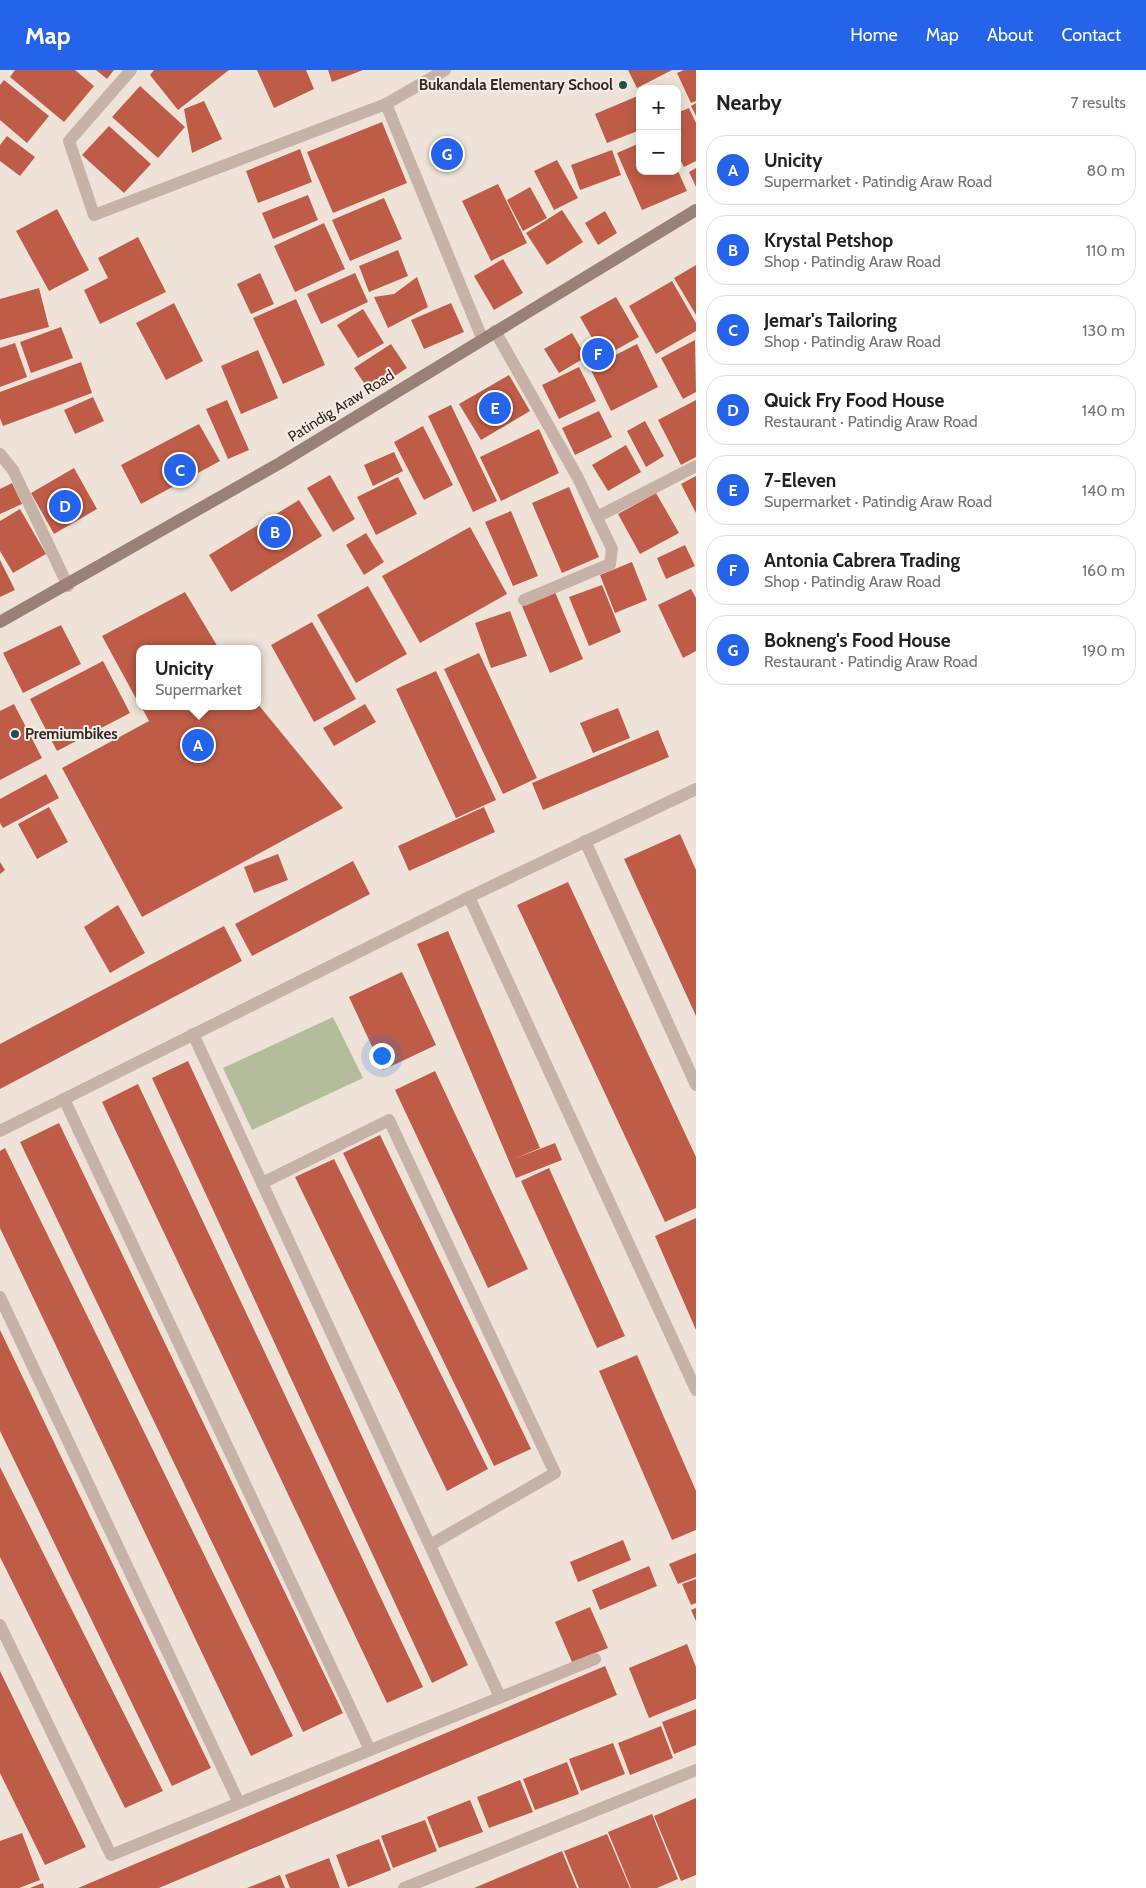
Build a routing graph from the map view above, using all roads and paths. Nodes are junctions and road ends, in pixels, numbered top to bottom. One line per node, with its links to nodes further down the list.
1 (131, 70): 3 (street)
2 (445, 70): 3 (street)
3 (386, 104): 6 (street)
4 (696, 210): 5 (main road, Patindig Araw Road)
5 (495, 331): 6 (main road, Patindig Araw Road); 9 (street)
6 (482, 338): 10 (main road, Patindig Araw Road)
7 (0, 454): 10 (street)
8 (696, 466): 9 (street)
9 (597, 517): 11 (street)
10 (68, 586): 12 (main road, Patindig Araw Road)
11 (524, 600)
12 (0, 622)
13 (696, 790): 14 (street)
14 (585, 841): 15 (street); 17 (street)
15 (469, 897): 16 (street); 22 (street)
16 (193, 1034): 18 (street); 20 (street)
17 (696, 1085)
18 (64, 1099): 19 (street); 27 (street)
19 (0, 1131)
20 (262, 1183): 23 (street); 23 (street)
21 (0, 1297): 29 (street)
22 (696, 1390)
23 (430, 1545): 26 (street)
24 (0, 1625): 29 (street)
25 (596, 1658): 26 (street)
26 (500, 1697): 27 (street)
27 (370, 1750): 29 (street)
28 (696, 1770): 30 (street)
29 (239, 1803)
30 (404, 1888)

